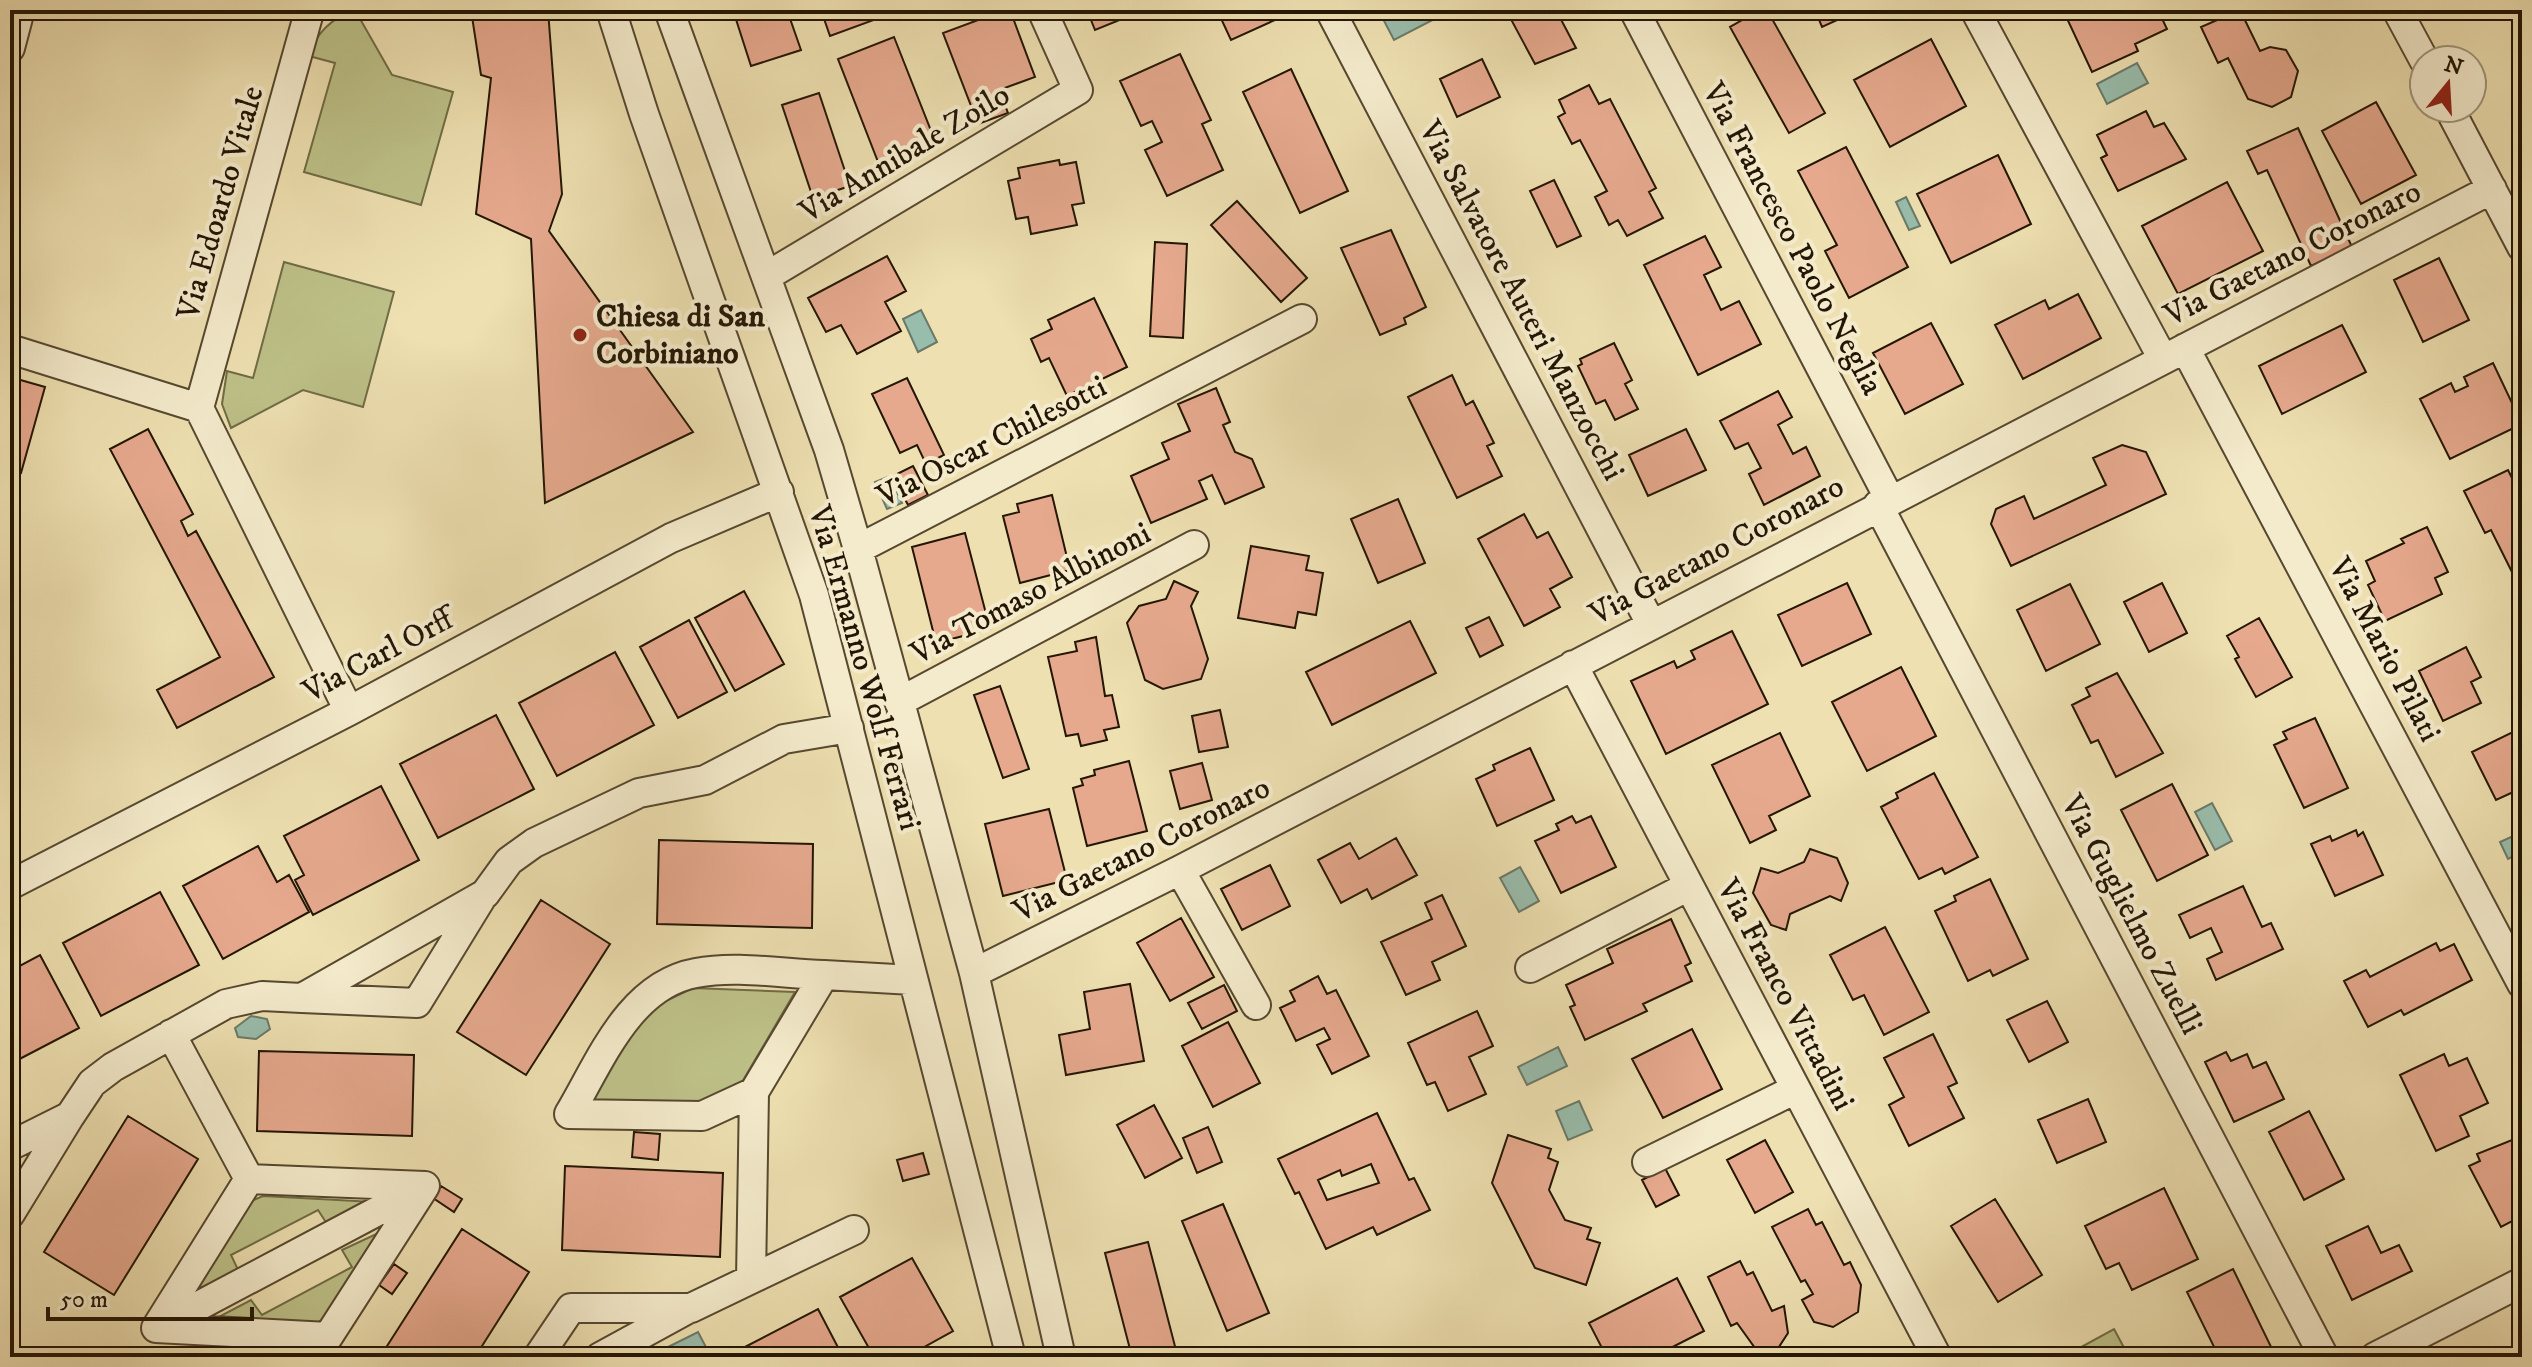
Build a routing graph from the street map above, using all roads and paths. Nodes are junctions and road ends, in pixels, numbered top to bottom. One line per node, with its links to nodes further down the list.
1 (20, 10): 11 (street)
2 (611, 10): 20 (street, Via Ermanno Wolf Ferrari)
3 (669, 10): 15 (street, Via Ermanno Wolf Ferrari)
4 (1042, 10): 15 (street, Via Annibale Zoilo)
5 (1330, 10): 24 (street, Via Salvatore Auteri Manzocchi)
6 (1634, 10): 21 (street, Via Francesco Paolo Neglia)
7 (1975, 10): 18 (street, Via Mario Pilati)
8 (2397, 10): 10 (street)
9 (304, 12): 19 (street, Via Edoardo Vitale)
10 (2415, 44)
11 (10, 48)
12 (2457, 124): 13 (street)
13 (2492, 189): 14 (street); 18 (street, Via Gaetano Coronaro)
14 (2522, 247)
15 (767, 276): 23 (street, Via Ermanno Wolf Ferrari)
16 (1302, 319): 23 (street, Via Oscar Chilesotti)
17 (10, 349): 19 (street)
18 (2174, 354): 21 (street, Via Gaetano Coronaro); 37 (street, Via Mario Pilati)
19 (199, 408): 27 (street)
20 (779, 492): 27 (street, Via Carl Orff); 28 (street, Via Ermanno Wolf Ferrari)
21 (1884, 502): 24 (street, Via Gaetano Coronaro); 60 (street, Via Guglielmo Zuelli)
22 (1194, 545): 26 (street, Via Tomaso Albinoni)
23 (858, 549): 26 (street, Via Ermanno Wolf Ferrari)
24 (1651, 624): 25 (street, Via Gaetano Coronaro)
25 (1573, 665): 29 (street, Via Gaetano Coronaro); 31 (street, Via Franco Vittadini)
26 (899, 702): 34 (street, Via Ermanno Wolf Ferrari)
27 (349, 711): 30 (street, Via Carl Orff)
28 (849, 728): 32 (street); 36 (street, Via Ermanno Wolf Ferrari)
29 (1180, 870): 34 (street, Via Gaetano Coronaro); 39 (street)
30 (10, 885)
31 (1689, 886): 33 (street); 41 (street, Via Franco Vittadini)
32 (485, 894): 38 (street); 38 (street)
33 (1530, 968)
34 (974, 973): 58 (street, Via Ermanno Wolf Ferrari)
35 (824, 975): 36 (street); 42 (street); 42 (street)
36 (913, 980): 57 (street, Via Ermanno Wolf Ferrari)
37 (2522, 984)
38 (302, 998): 40 (street)
39 (1256, 1005)
40 (171, 1034): 43 (street); 46 (street)
41 (1796, 1089): 45 (street); 59 (street, Via Franco Vittadini)
42 (754, 1092): 50 (street)
43 (70, 1116): 44 (street); 48 (street)
44 (10, 1146)
45 (1647, 1162)
46 (249, 1179): 47 (street); 53 (street)
47 (425, 1186): 53 (street); 54 (street)
48 (10, 1214)
49 (854, 1230): 50 (street)
50 (751, 1279): 52 (street)
51 (2522, 1282): 61 (street)
52 (691, 1308): 55 (street); 56 (street)
53 (156, 1328): 54 (street)
54 (334, 1347)
55 (538, 1357)
56 (600, 1357)
57 (1011, 1357)
58 (1061, 1357)
59 (1937, 1357)
60 (2324, 1357)
61 (2375, 1357)

